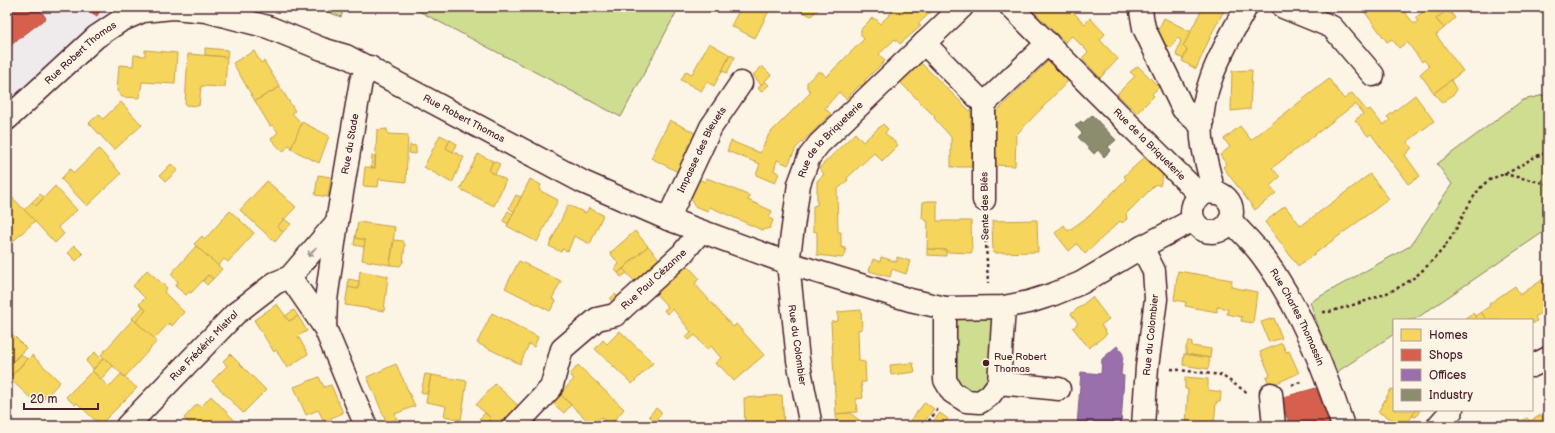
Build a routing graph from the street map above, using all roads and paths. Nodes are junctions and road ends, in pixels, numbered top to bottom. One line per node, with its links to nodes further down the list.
1 (962, 7): 7 (street, Rue de la Briqueterie)
2 (1011, 7): 6 (street, Rue de la Briqueterie)
3 (1142, 7): 13 (street)
4 (1246, 7): 13 (street)
5 (1283, 7): 9 (street)
6 (1048, 42): 11 (street); 17 (street, Rue de la Briqueterie)
7 (924, 43): 11 (street); 25 (street, Rue de la Briqueterie)
8 (370, 67): 12 (street, Rue Robert Thomas); 19 (street, Rue Robert Thomas); 22 (street, Rue du Stade)
9 (1373, 75)
10 (741, 83): 19 (street, Impasse des Bleuets)
11 (984, 104): 18 (street, Sente des Blés)
12 (7, 119)
13 (1202, 126): 17 (street)
14 (1548, 152): 15 (path)
15 (1503, 174): 16 (path); 29 (path)
16 (1548, 184)
17 (1208, 194): 20 (street); 21 (street)
18 (984, 200): 27 (path, Sente des Blés)
19 (668, 219): 23 (street, Rue Robert Thomas)
20 (1193, 220): 21 (street); 24 (street, Rue Robert Thomas)
21 (1230, 220): 29 (street, Rue Charles Thomassin)
22 (337, 222): 26 (street, one-way to 26); 30 (street, Rue du Stade)
23 (700, 232): 25 (street, Rue Robert Thomas); 41 (street, Rue Paul Cézanne)
24 (1142, 247): 27 (street, Rue Robert Thomas); 33 (street, Rue du Colombier)
25 (788, 262): 28 (street, Rue Robert Thomas); 42 (street, Rue du Colombier)
26 (290, 277): 30 (street, Rue du Stade); 39 (street, Rue Frédéric Mistral)
27 (995, 307): 28 (street, Rue Robert Thomas); 35 (street)
28 (945, 308): 35 (street)
29 (1297, 310): 34 (street, Rue Charles Thomassin)
30 (325, 328): 40 (street, Rue du Stade)
31 (1548, 358): 32 (street)
32 (1533, 366)
33 (1147, 367): 37 (path); 43 (street, Rue du Colombier)
34 (1323, 372): 37 (path); 45 (street, Rue Charles Thomassin)
35 (998, 383): 36 (street)
36 (1059, 389)
37 (1271, 394): 44 (street)
38 (1451, 411): 46 (street)
39 (127, 426)
40 (366, 426)
41 (515, 426)
42 (811, 426)
43 (1143, 426)
44 (1274, 426)
45 (1344, 426)
46 (1438, 426)

